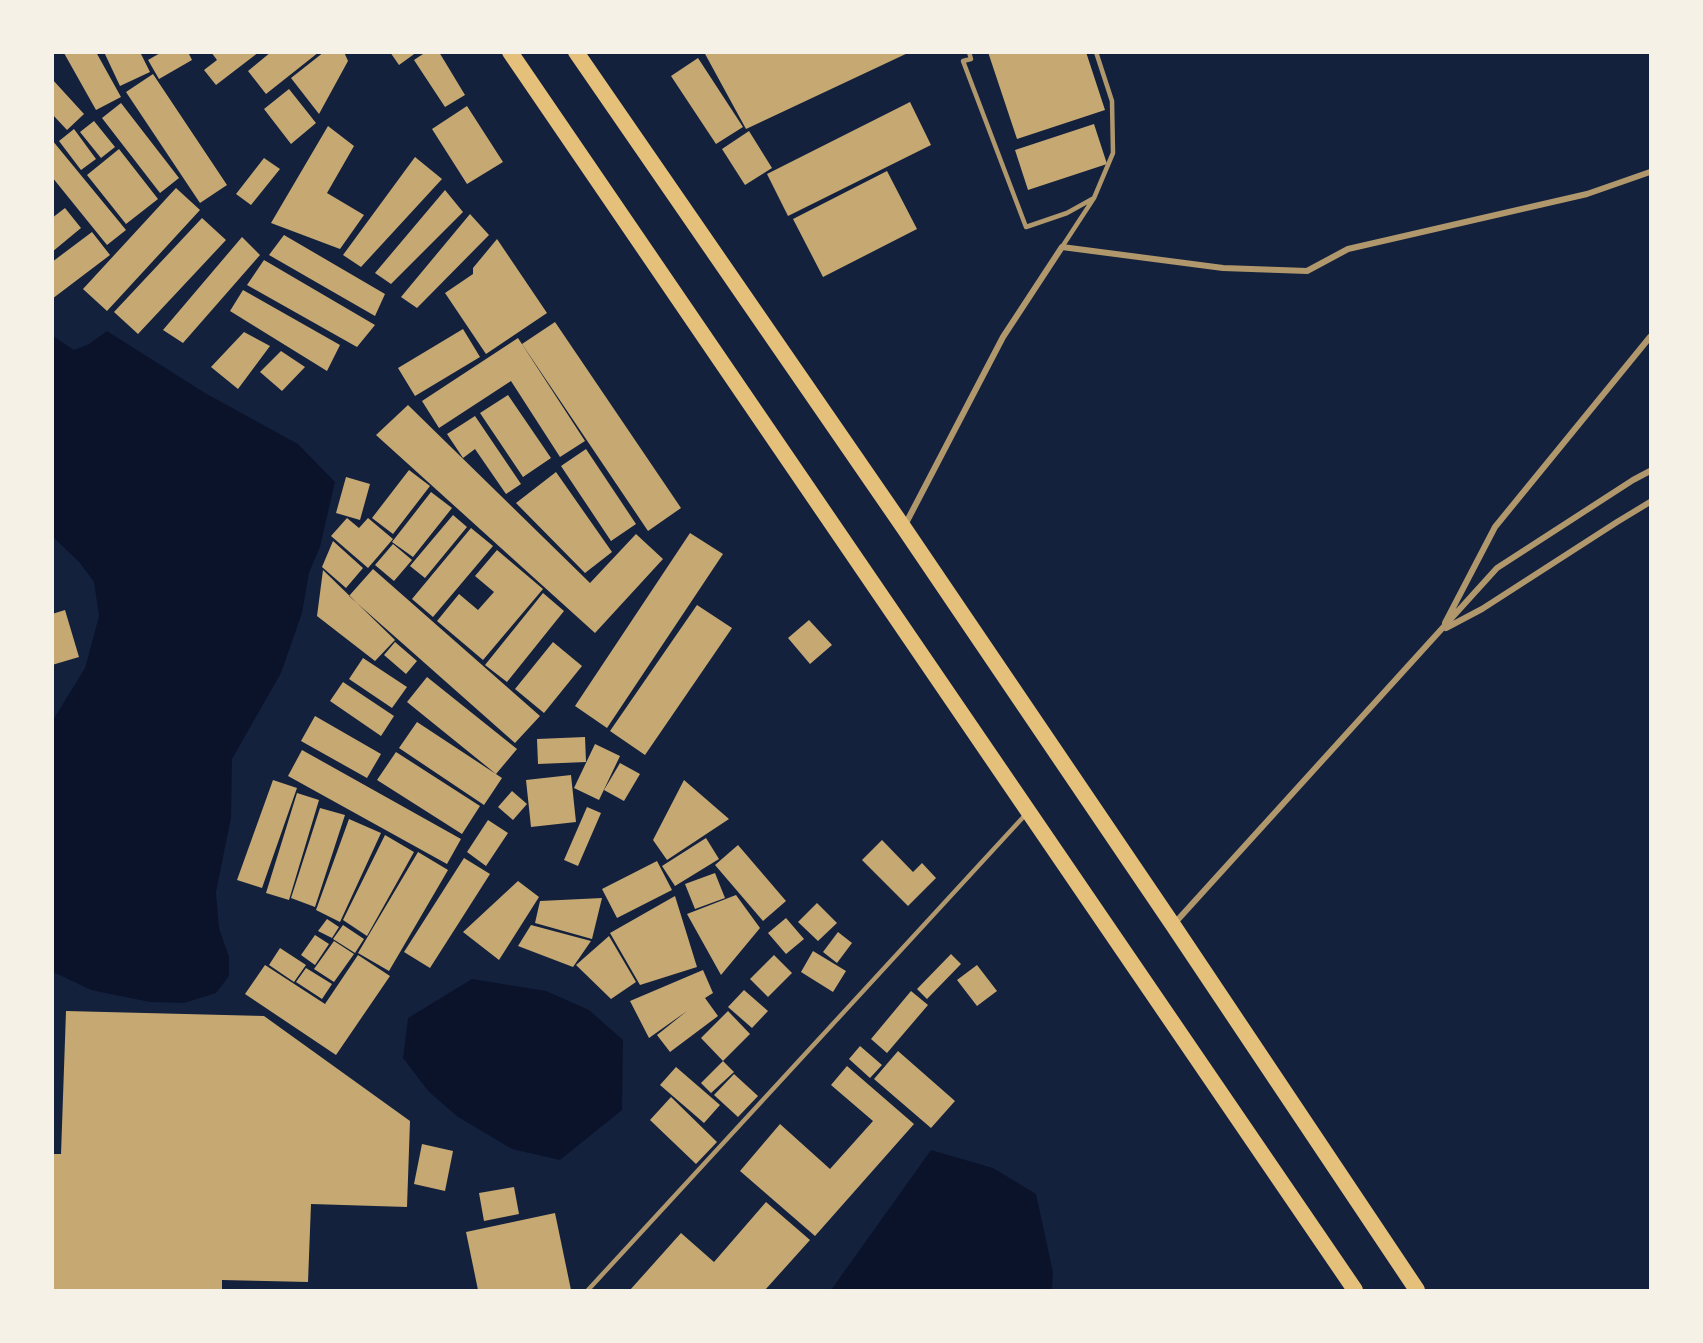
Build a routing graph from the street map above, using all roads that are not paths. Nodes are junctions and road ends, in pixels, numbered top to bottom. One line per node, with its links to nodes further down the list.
1 (510, 52): 13 (highway)
2 (576, 52): 11 (highway)
3 (969, 52): 6 (lane)
4 (1096, 52): 6 (lane)
5 (1650, 172): 7 (street)
6 (1094, 198): 7 (lane)
7 (1062, 247): 11 (street)
8 (1650, 337): 12 (street)
9 (1650, 471): 12 (street)
10 (1650, 502): 12 (street)
11 (903, 528): 14 (highway)
12 (1440, 631): 14 (street)
13 (1029, 811): 15 (lane); 16 (highway)
14 (1173, 925): 17 (highway)
15 (588, 1290)
16 (1355, 1290)
17 (1417, 1290)

